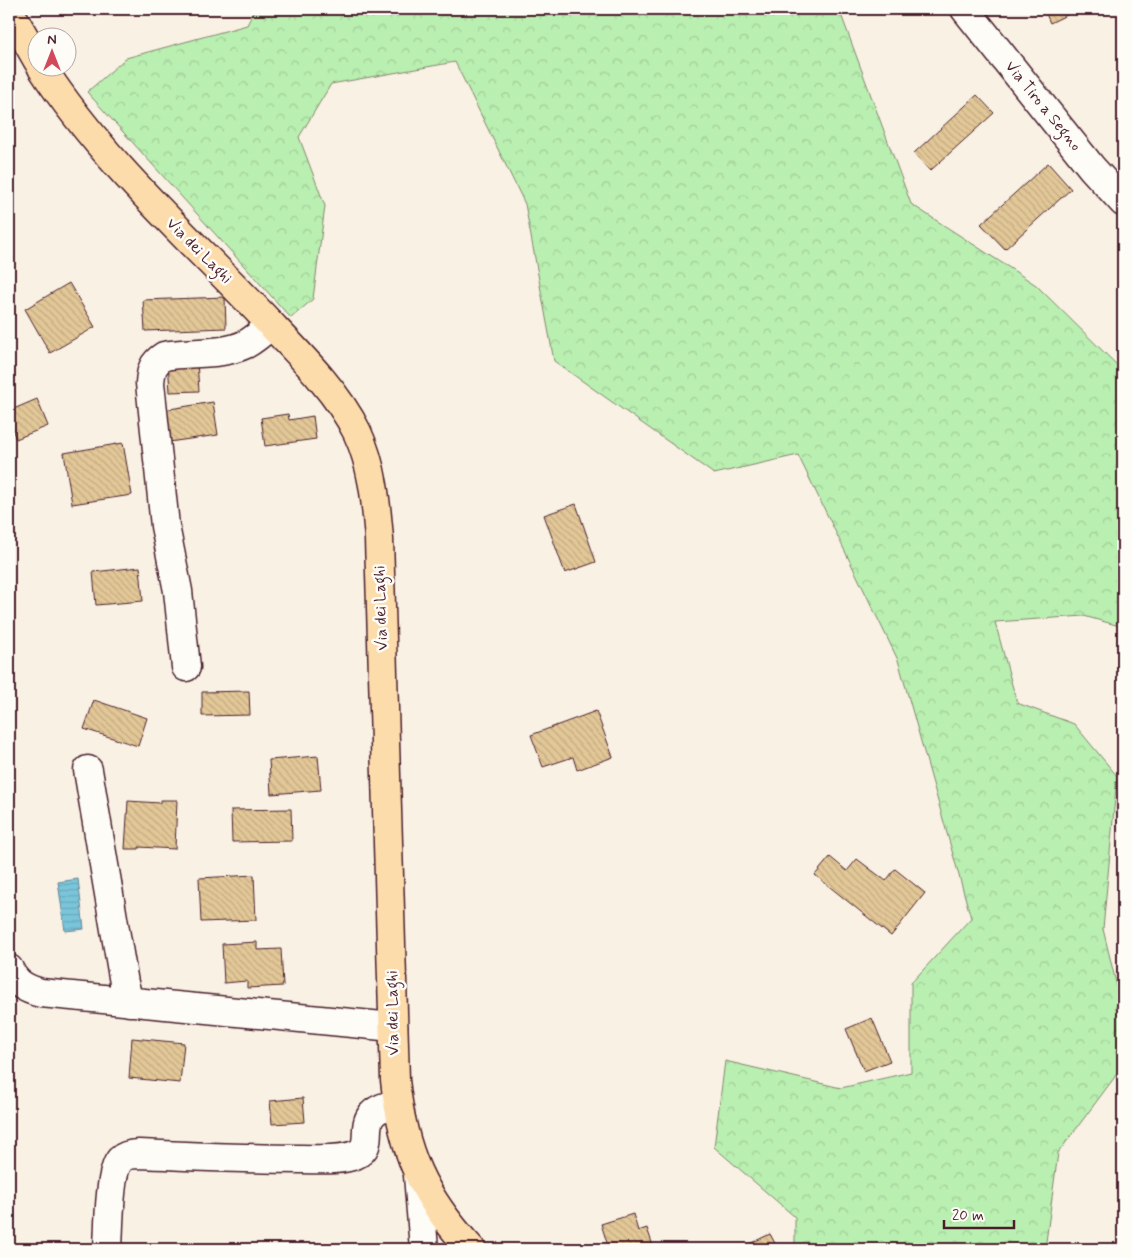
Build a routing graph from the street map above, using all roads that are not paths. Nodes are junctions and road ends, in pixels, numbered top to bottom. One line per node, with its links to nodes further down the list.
1 (965, 9): 5 (street, Via Tiro a Segno)
2 (9, 10): 3 (main road)
3 (28, 43)
4 (49, 78): 6 (main road, Via dei Laghi)
5 (1123, 202)
6 (271, 325): 7 (street); 11 (main road, Via dei Laghi)
7 (186, 667)
8 (88, 770): 10 (street)
9 (9, 969): 10 (street)
10 (129, 1002): 11 (street)
11 (394, 1027): 12 (main road, Via dei Laghi)
12 (398, 1104): 13 (main road, Via dei Laghi); 14 (street)
13 (418, 1175): 15 (street); 16 (main road, Via dei Laghi)
14 (108, 1249)
15 (424, 1249)
16 (471, 1249)

